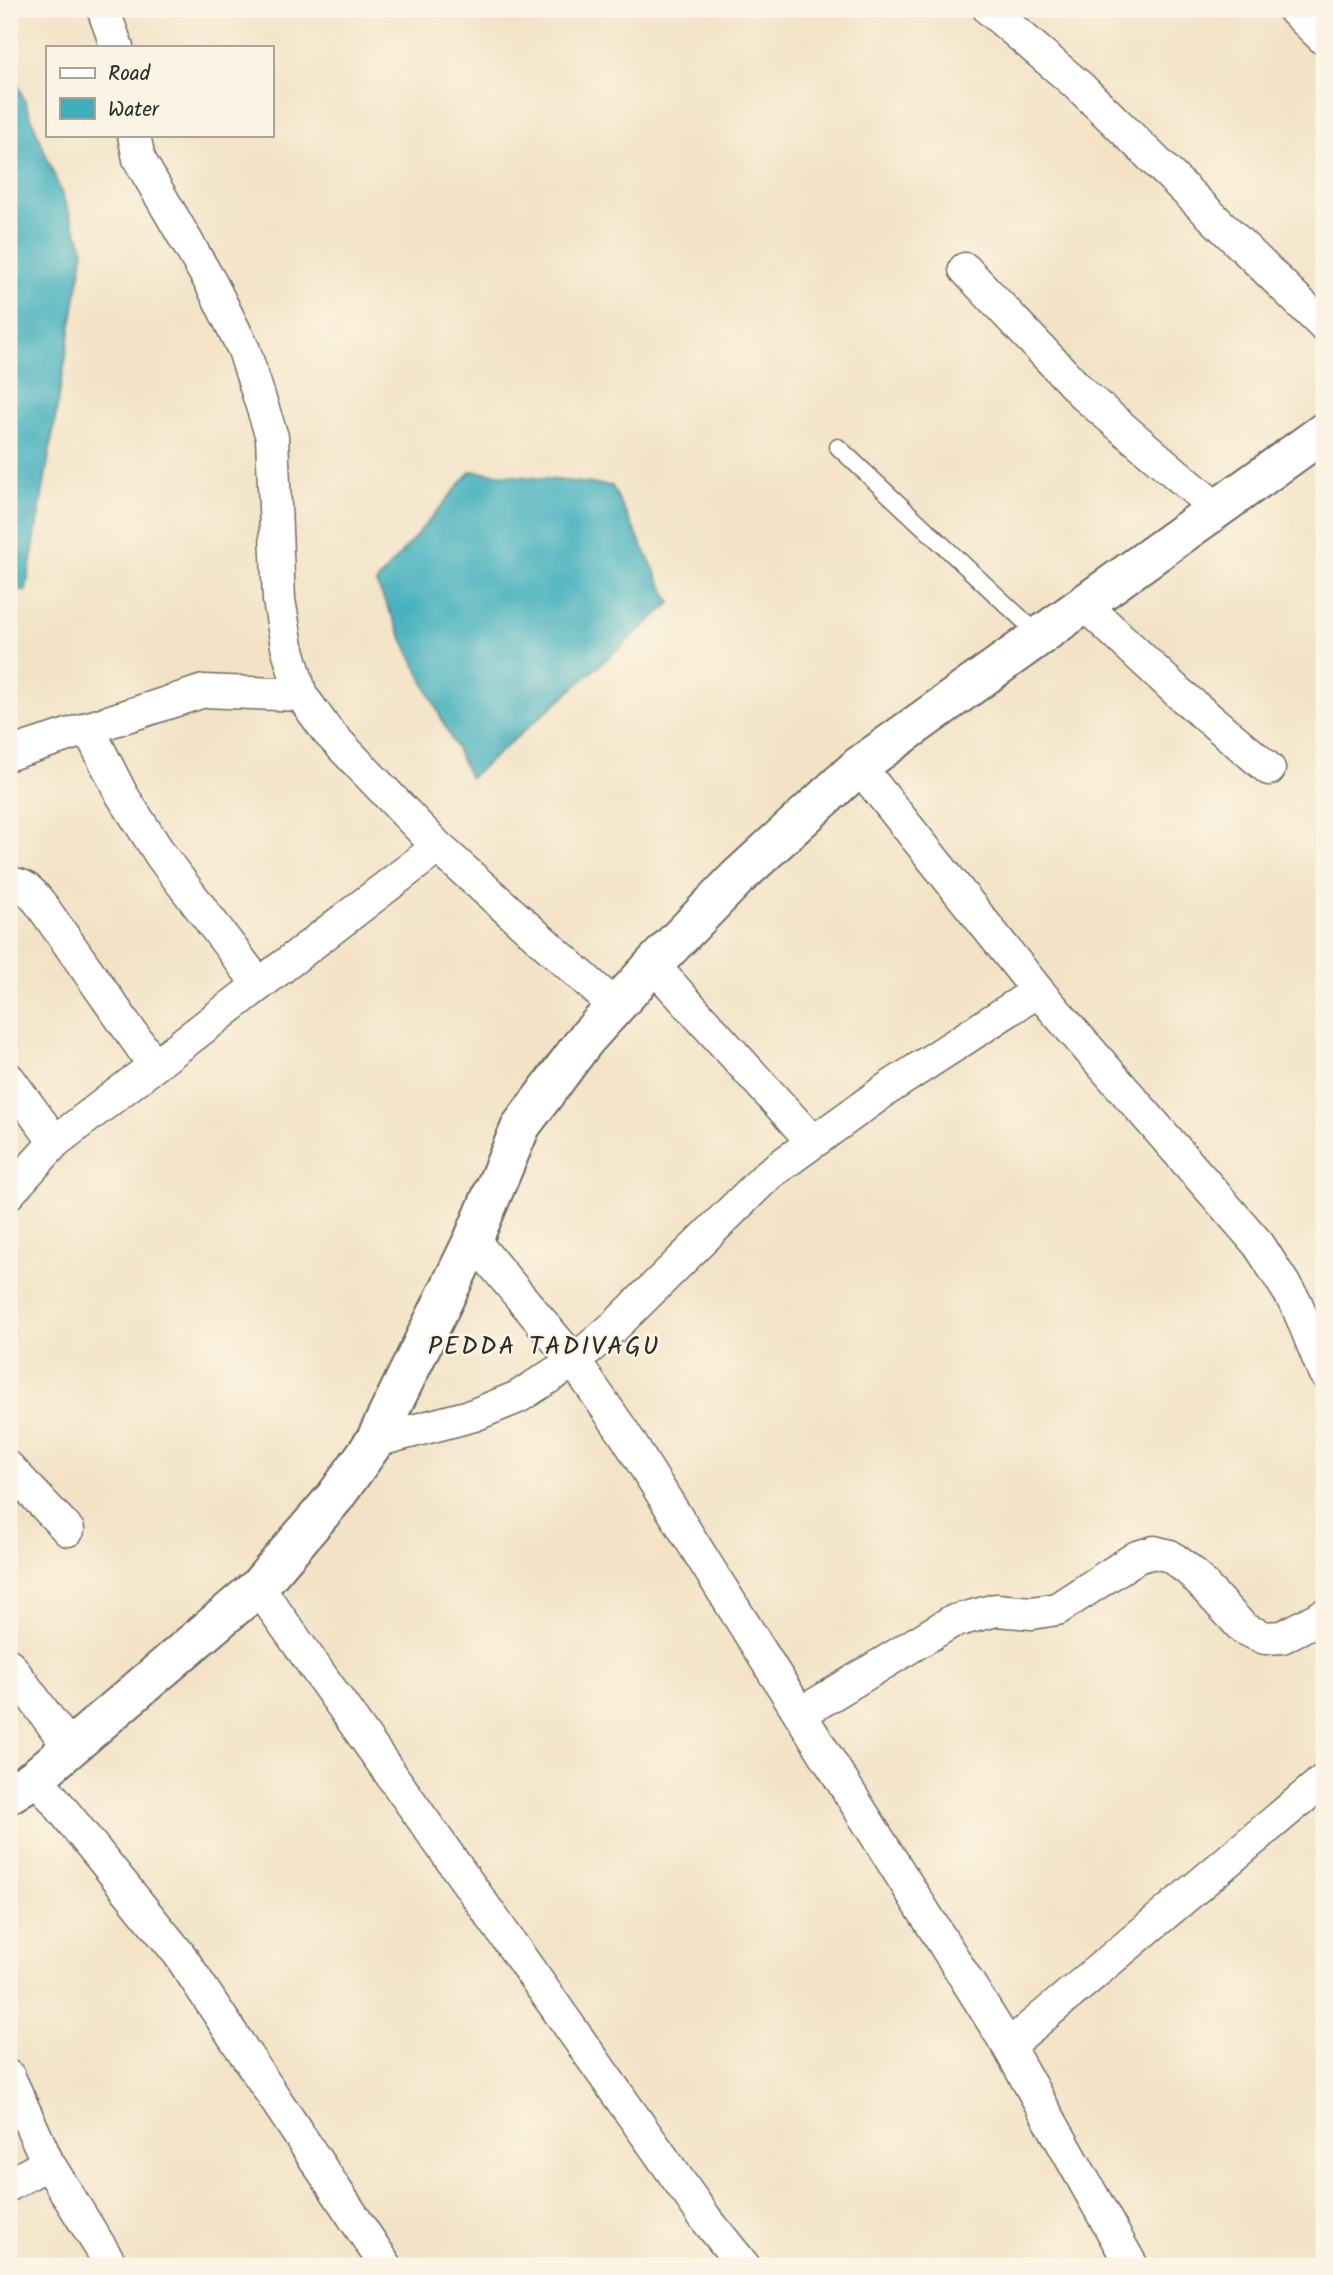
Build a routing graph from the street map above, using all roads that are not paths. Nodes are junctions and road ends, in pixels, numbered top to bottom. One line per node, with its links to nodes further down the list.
1 (103, 9): 5 (street)
2 (989, 9): 8 (street)
3 (1293, 9): 4 (street)
4 (1324, 39)
5 (117, 46)
6 (134, 136): 14 (street)
7 (965, 269): 11 (street)
8 (1324, 326)
9 (1324, 432): 11 (street)
10 (838, 447): 13 (lane)
11 (1217, 509): 12 (street)
12 (1084, 604): 13 (street); 18 (street)
13 (1040, 636): 17 (street)
14 (301, 695): 15 (street); 19 (street)
15 (88, 728): 16 (street); 22 (street)
16 (9, 754)
17 (859, 766): 21 (street); 23 (street)
18 (1269, 769)
19 (438, 847): 22 (street); 24 (street)
20 (9, 884): 25 (street)
21 (653, 965): 24 (street); 28 (street)
22 (259, 985): 25 (street)
23 (1038, 991): 28 (street); 32 (street)
24 (615, 1006): 30 (street)
25 (154, 1065): 27 (street)
26 (9, 1079): 27 (street)
27 (55, 1142): 29 (street)
28 (813, 1142): 31 (street)
29 (9, 1193)
30 (473, 1240): 31 (street); 33 (street)
31 (574, 1361): 33 (street); 39 (street)
32 (1324, 1372)
33 (375, 1441): 36 (street)
34 (9, 1468): 35 (street)
35 (68, 1530)
36 (258, 1587): 40 (street); 49 (street)
37 (1324, 1615): 39 (street)
38 (9, 1665): 40 (street)
39 (800, 1714): 43 (street)
40 (70, 1748): 42 (street)
41 (1324, 1780): 43 (street)
42 (22, 1786): 48 (street)
43 (1008, 2046): 50 (street)
44 (9, 2077): 45 (street)
45 (48, 2163): 46 (street); 47 (street)
46 (9, 2185)
47 (111, 2266)
48 (386, 2266)
49 (744, 2266)
50 (1132, 2266)

